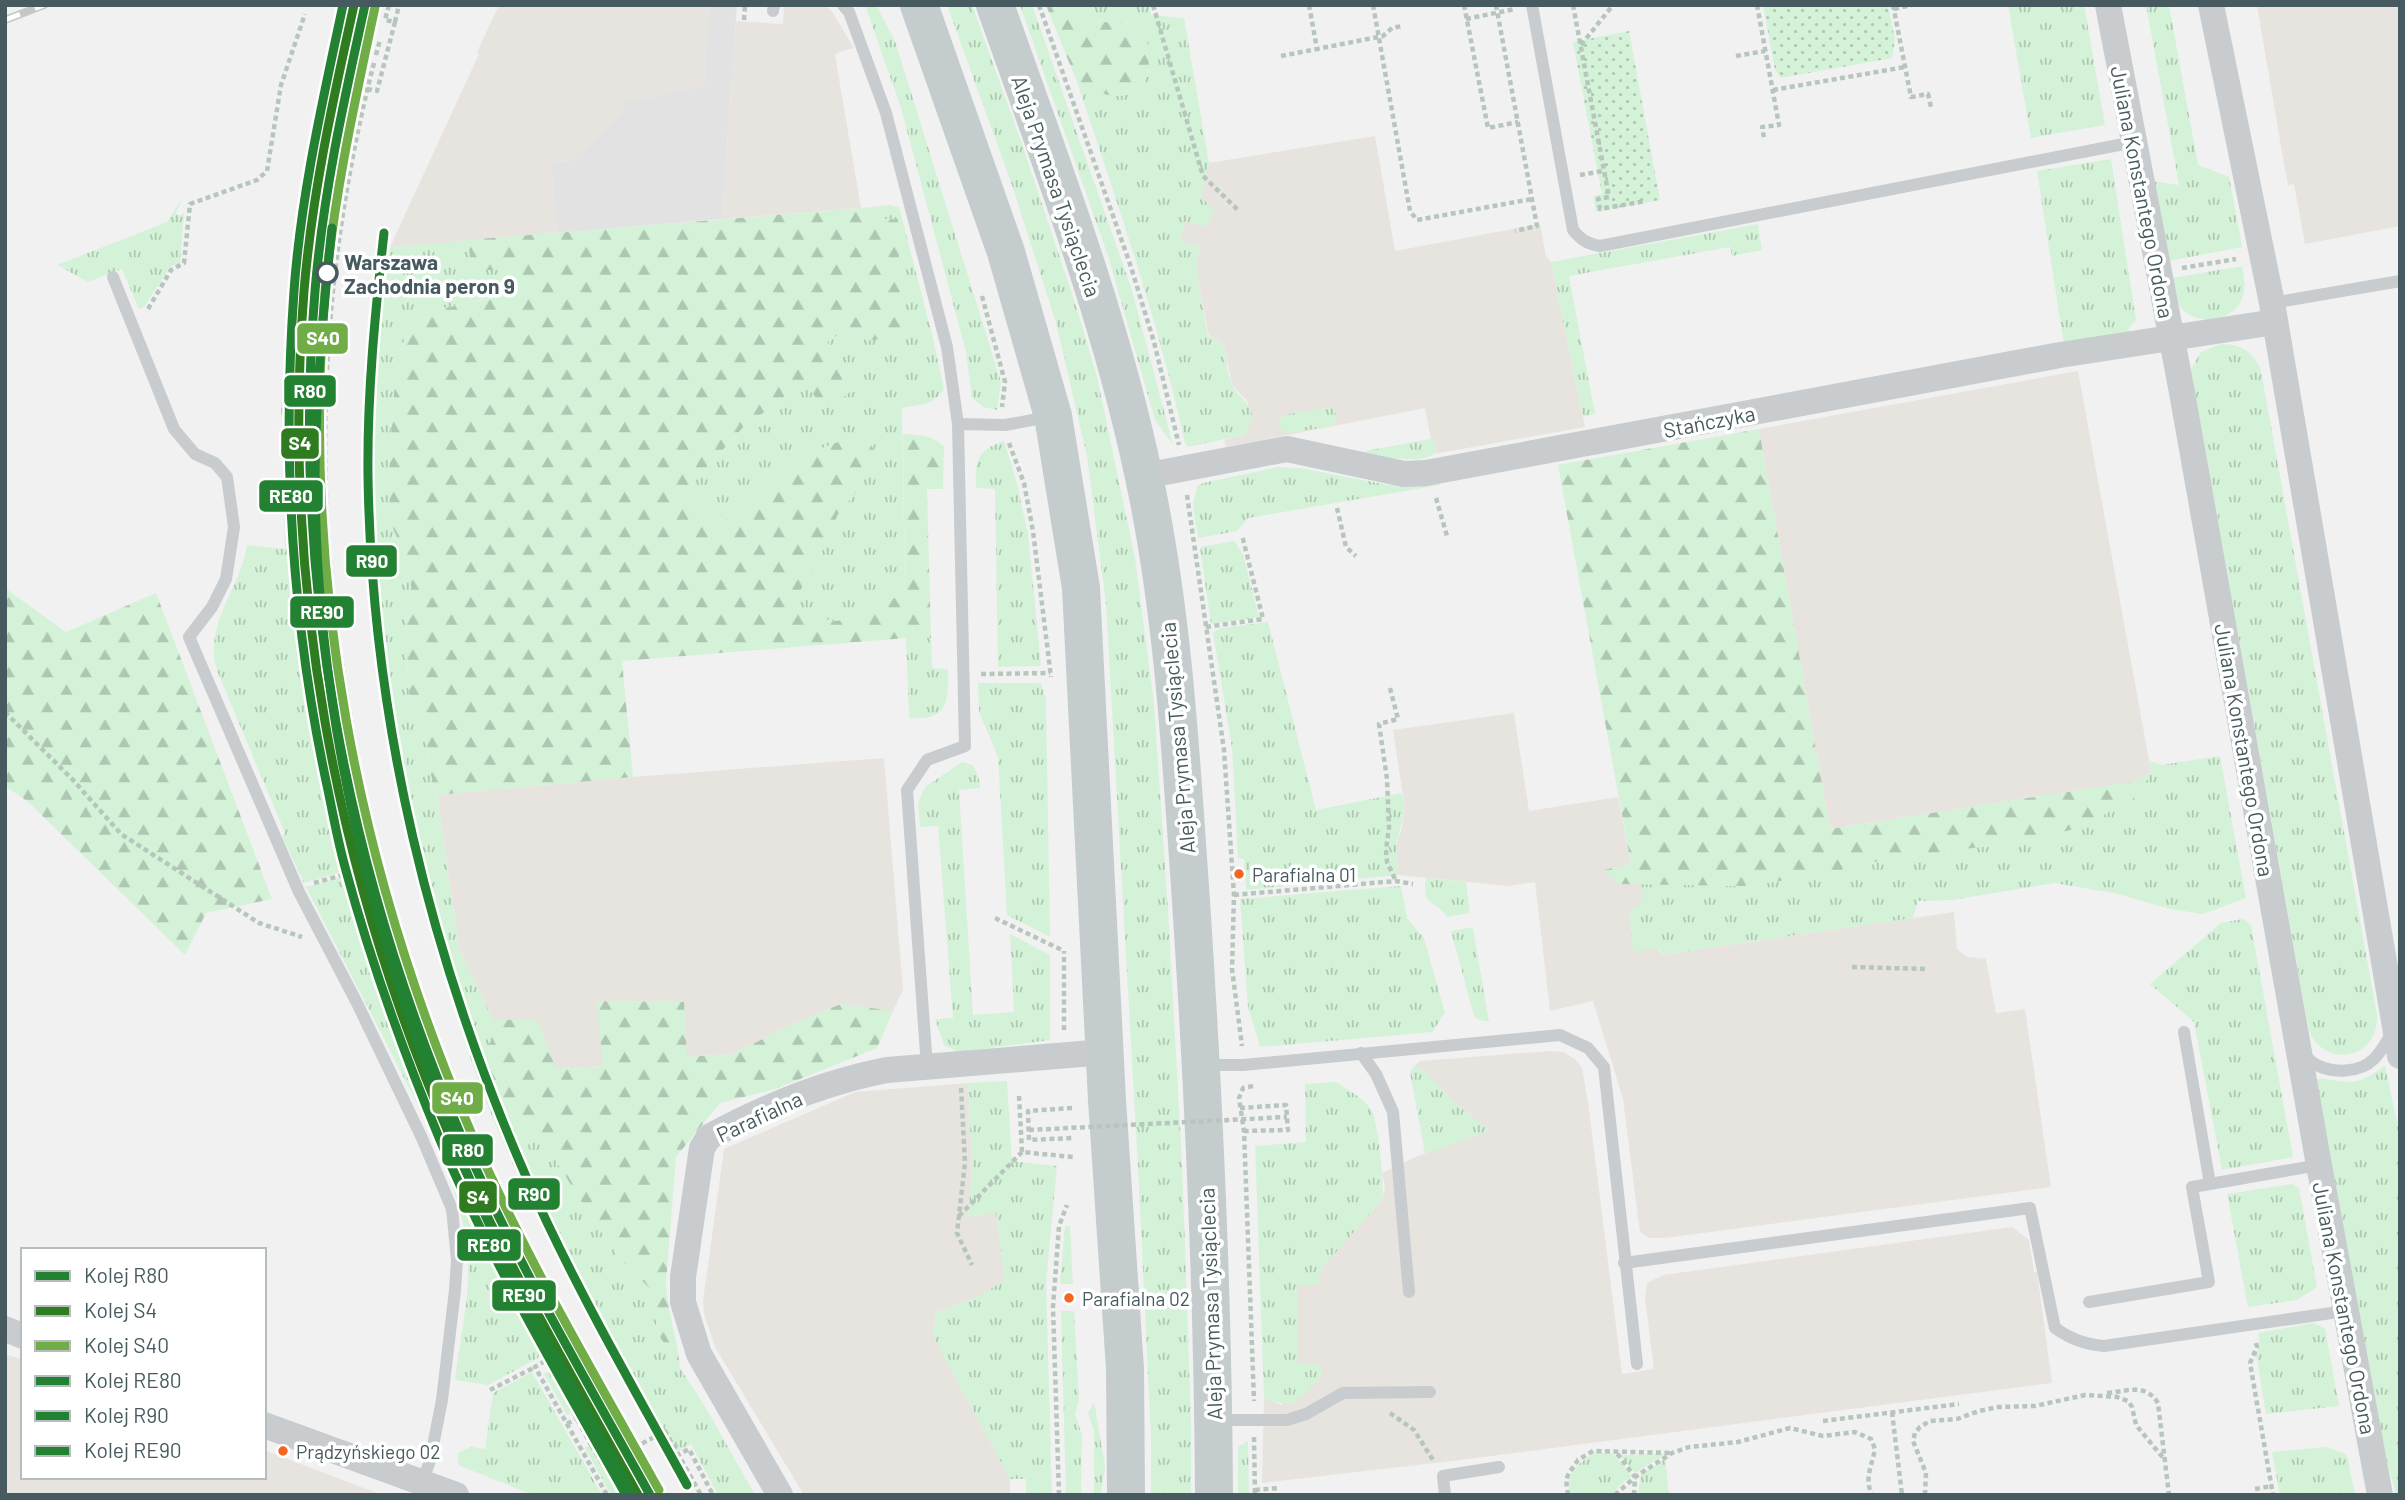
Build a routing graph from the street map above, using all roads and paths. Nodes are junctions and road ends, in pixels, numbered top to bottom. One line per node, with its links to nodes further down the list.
1 (388, 5): 25 (path)
2 (400, 5): 25 (path)
3 (745, 5): 24 (path)
4 (843, 5): 55 (lane)
5 (919, 5): 54 (main road)
6 (995, 5): 58 (main road, Aleja Prymasa Tysiąclecia)
7 (1039, 5): 57 (path)
8 (1153, 5): 45 (path)
9 (1309, 5): 30 (path)
10 (1373, 5): 27 (path)
11 (1464, 5): 23 (path)
12 (1496, 5): 21 (path)
13 (1532, 5): 42 (lane)
14 (1573, 5): 29 (path)
15 (1613, 5): 29 (path)
16 (1757, 5): 31 (path)
17 (1912, 5): 20 (path)
18 (2108, 5): 42 (street, Juliana Konstantego Ordona)
19 (2211, 5): 47 (street)
20 (1894, 7): 36 (path)
21 (1497, 13): 23 (path); 40 (path)
22 (305, 14): 51 (path)
23 (1466, 19): 40 (path)
24 (744, 20)
25 (395, 22): 37 (path)
26 (1402, 26): 27 (path)
27 (1379, 37): 30 (path); 43 (path)
28 (380, 40): 32 (path)
29 (1581, 46): 44 (path)
30 (1317, 49): 33 (path)
31 (1765, 51): 34 (path); 38 (path)
32 (376, 55)
33 (1281, 56)
34 (1736, 56)
35 (374, 62): 37 (path)
36 (1905, 67): 38 (path); 39 (path)
37 (367, 89): 71 (path)
38 (1773, 90): 41 (path)
39 (1931, 107)
40 (1518, 122): 43 (path)
41 (1764, 138)
42 (2134, 142): 48 (street, Juliana Konstantego Ordona)
43 (1532, 199): 46 (path)
44 (1646, 201)
45 (1238, 210)
46 (1515, 230)
47 (2261, 255): 48 (path); 52 (street)
48 (2158, 272): 53 (street, Juliana Konstantego Ordona)
49 (113, 278): 74 (lane)
50 (2400, 281): 52 (lane)
51 (147, 311)
52 (2274, 313): 53 (street, Stańczyka); 82 (street)
53 (2171, 338): 58 (street, Stańczyka); 87 (street, Juliana Konstantego Ordona)
54 (1053, 416): 55 (lane); 88 (main road)
55 (958, 424): 67 (lane)
56 (1009, 442): 66 (path)
57 (1181, 452)
58 (1144, 476): 91 (main road, Aleja Prymasa Tysiąclecia)
59 (1186, 486): 65 (path)
60 (1434, 490): 63 (path)
61 (1337, 508): 64 (path)
62 (1242, 535): 65 (path)
63 (1447, 536)
64 (1356, 556)
65 (1206, 627): 75 (path)
66 (1050, 673): 67 (path); 68 (path)
67 (964, 674): 93 (lane)
68 (1053, 683)
69 (1390, 688): 72 (path)
70 (5, 712): 78 (path)
71 (346, 874): 74 (path); 86 (path)
72 (1396, 881): 73 (path); 75 (path)
73 (1413, 884)
74 (297, 888): 78 (lane)
75 (1234, 895): 92 (path)
76 (995, 918): 79 (path)
77 (1064, 937): 79 (path)
78 (327, 946): 139 (lane)
79 (1064, 951): 85 (path)
80 (1852, 967): 81 (path)
81 (1927, 969)
82 (2393, 976): 83 (street)
83 (2394, 1030): 87 (lane); 90 (street)
84 (2184, 1032): 107 (lane)
85 (1064, 1037)
86 (403, 1047)
87 (2300, 1049): 106 (street, Juliana Konstantego Ordona)
88 (1105, 1052): 93 (street, Parafialna); 151 (main road)
89 (1361, 1053): 92 (lane); 111 (lane); 113 (lane)
90 (2400, 1056)
91 (1201, 1065): 92 (lane); 127 (main road, Aleja Prymasa Tysiąclecia)
92 (1243, 1065): 96 (path)
93 (927, 1067): 149 (street, Parafialna)
94 (960, 1080): 110 (path)
95 (1257, 1085): 96 (path)
96 (1243, 1088): 99 (path)
97 (1019, 1096): 104 (path)
98 (1072, 1108): 101 (path)
99 (1240, 1108): 100 (path); 102 (path)
100 (1287, 1116): 101 (path, bridge); 102 (path)
101 (1029, 1130): 103 (path)
102 (1244, 1131): 116 (path)
103 (1073, 1138)
104 (1022, 1152): 105 (path); 110 (path)
105 (1073, 1157)
106 (2319, 1165): 107 (lane); 115 (street, Juliana Konstantego Ordona)
107 (2210, 1184): 114 (lane)
108 (468, 1201): 118 (path)
109 (1067, 1205): 150 (path)
110 (959, 1217): 112 (path)
111 (1624, 1263): 117 (lane); 119 (lane)
112 (972, 1265)
113 (1409, 1292)
114 (2089, 1302)
115 (2345, 1311): 117 (lane); 140 (street, Juliana Konstantego Ordona)
116 (1252, 1319)
117 (2254, 1325): 141 (path)
118 (545, 1361): 120 (path); 134 (path, bridge)
119 (1637, 1364)
120 (535, 1367): 121 (path); 129 (path)
121 (490, 1390)
122 (1363, 1392): 123 (lane); 127 (lane); 137 (path)
123 (1430, 1392)
124 (2099, 1394): 135 (path); 135 (path); 159 (path)
125 (1959, 1405): 126 (path)
126 (1892, 1412): 128 (path); 158 (path)
127 (1214, 1420): 152 (main road, Aleja Prymasa Tysiąclecia)
128 (1823, 1421)
129 (567, 1423): 134 (path); 146 (path)
130 (266, 1426): 139 (street)
131 (657, 1436): 134 (path); 147 (path, bridge); 148 (path)
132 (1615, 1452): 133 (path); 138 (path); 154 (path)
133 (1672, 1453): 138 (path); 157 (path)
134 (614, 1459)
135 (2164, 1459): 160 (path)
136 (1499, 1467): 137 (lane)
137 (1443, 1476): 153 (lane)
138 (1635, 1476): 155 (path); 156 (path)
139 (422, 1482): 145 (street)
140 (2378, 1484): 162 (street)
141 (2272, 1486): 143 (path); 161 (path)
142 (1279, 1488): 144 (path)
143 (2255, 1489)
144 (1255, 1490)
145 (456, 1495)
146 (607, 1495)
147 (701, 1495)
148 (713, 1495)
149 (780, 1495)
150 (1059, 1495)
151 (1126, 1495)
152 (1214, 1495)
153 (1445, 1495)
154 (1568, 1495)
155 (1615, 1495)
156 (1633, 1495)
157 (1872, 1495)
158 (1902, 1495)
159 (1925, 1495)
160 (2169, 1495)
161 (2273, 1495)
162 (2391, 1495)

